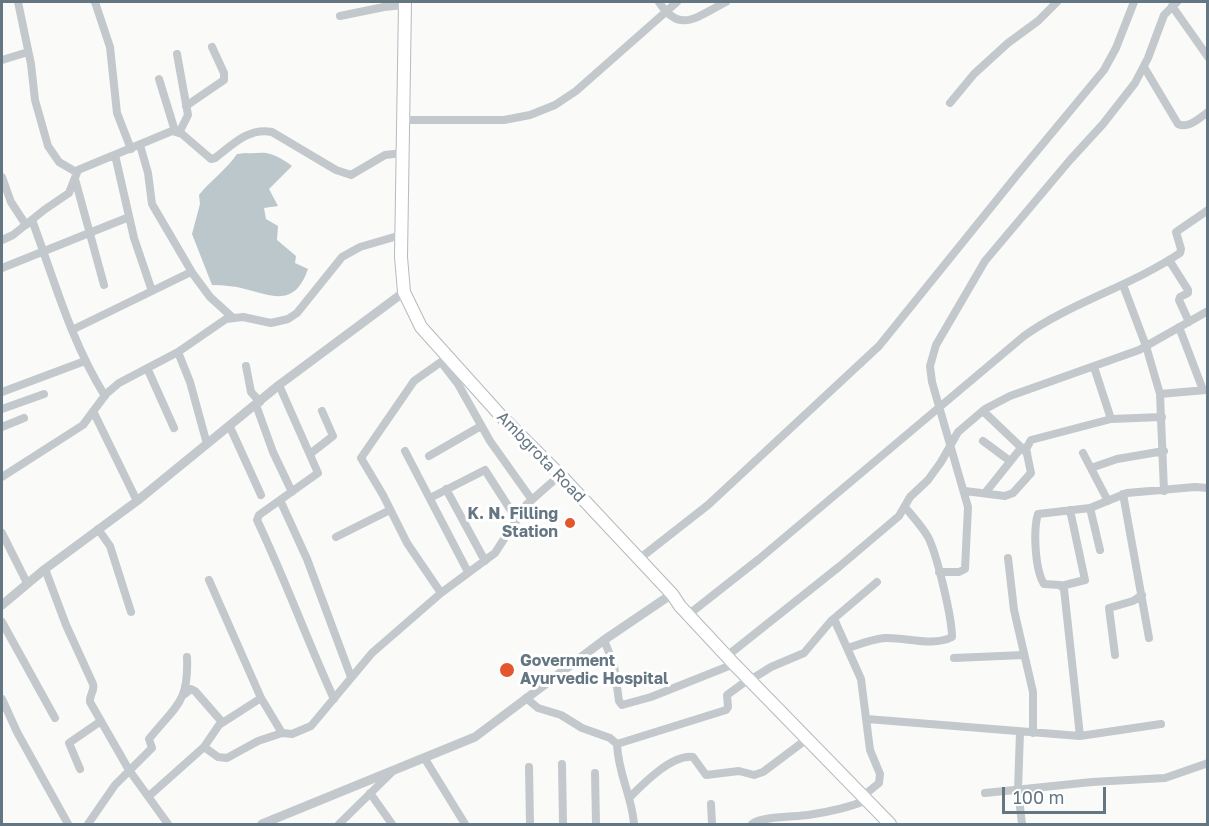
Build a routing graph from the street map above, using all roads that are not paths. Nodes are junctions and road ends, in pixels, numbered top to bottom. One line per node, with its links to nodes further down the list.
1 (18, 2): 13 (street)
2 (95, 2): 25 (street)
3 (659, 2): 10 (street)
4 (677, 2): 10 (street)
5 (726, 2): 10 (street)
6 (1057, 2): 19 (street)
7 (1134, 2): 112 (street)
8 (405, 3): 11 (street); 22 (main road, Ambgrota Road)
9 (1174, 4): 15 (street); 17 (street)
10 (666, 12): 22 (street)
11 (340, 16)
12 (212, 47): 20 (street)
13 (28, 52): 16 (street); 28 (street)
14 (177, 54): 20 (street)
15 (1207, 56)
16 (2, 60)
17 (1144, 67): 21 (street); 64 (street)
18 (159, 79): 23 (street)
19 (950, 103)
20 (186, 106): 23 (street)
21 (1208, 112)
22 (403, 120): 26 (main road, Ambgrota Road)
23 (177, 132): 24 (street); 26 (street)
24 (140, 145): 25 (street); 39 (street)
25 (131, 149): 27 (street)
26 (403, 153): 34 (main road, Ambgrota Road)
27 (115, 155): 28 (street); 31 (street)
28 (76, 175): 32 (street); 33 (street)
29 (2, 177): 32 (street)
30 (1208, 210): 37 (street)
31 (129, 217): 33 (street); 42 (street)
32 (29, 222): 35 (street); 36 (street)
33 (89, 233): 36 (street); 40 (street)
34 (401, 235): 43 (main road, Ambgrota Road); 45 (street)
35 (2, 240)
36 (44, 252): 38 (street); 49 (street)
37 (1169, 260): 41 (street); 46 (street)
38 (2, 268)
39 (191, 272): 42 (street); 45 (street)
40 (104, 285)
41 (1123, 285): 50 (street); 64 (street)
42 (152, 291): 49 (street)
43 (404, 292): 47 (main road, Ambgrota Road); 57 (street)
44 (1208, 311): 46 (street)
45 (232, 317): 51 (street)
46 (1189, 322): 48 (street)
47 (420, 323): 52 (main road, Ambgrota Road); 88 (main road)
48 (1179, 327): 50 (street); 58 (street)
49 (72, 330): 53 (street)
50 (1146, 346): 55 (street); 61 (street)
51 (178, 352): 56 (street); 77 (street)
52 (445, 360): 72 (street); 88 (main road, Ambgrota Road); 104 (street)
53 (85, 361): 59 (street); 62 (street)
54 (246, 366): 63 (street)
55 (1094, 367): 68 (street); 71 (street)
56 (148, 370): 62 (street); 75 (street)
57 (279, 385): 63 (street); 83 (street)
58 (1205, 390): 61 (street)
59 (2, 392)
60 (44, 394): 65 (street)
61 (1160, 394): 69 (street)
62 (105, 396): 66 (street)
63 (258, 404): 74 (street); 93 (street)
64 (939, 408): 78 (street); 125 (street)
65 (2, 409)
66 (93, 411): 87 (street); 100 (street)
67 (322, 411): 83 (street)
68 (983, 411): 78 (street); 79 (street)
69 (1162, 417): 71 (street); 80 (street)
70 (24, 418): 73 (street)
71 (1111, 419): 79 (street)
72 (481, 426): 84 (street); 99 (street)
73 (2, 427)
74 (230, 427): 77 (street); 96 (street)
75 (174, 428)
76 (983, 441): 85 (street)
77 (207, 444): 100 (street)
78 (951, 444): 91 (street); 102 (street)
79 (1024, 450): 85 (street); 94 (street)
80 (1164, 451): 86 (street); 92 (street)
81 (405, 452): 97 (street)
82 (1083, 453): 86 (street)
83 (310, 454): 93 (street)
84 (429, 456)
85 (1010, 461): 94 (street)
86 (1091, 468): 101 (street)
87 (2, 477)
88 (561, 477): 99 (street); 112 (main road, Ambgrota Road)
89 (1208, 488): 92 (street)
90 (446, 489): 97 (street); 106 (street); 113 (street)
91 (965, 491): 94 (street); 116 (street)
92 (1164, 491): 95 (street)
93 (292, 492): 98 (street)
94 (985, 492)
95 (1123, 494): 101 (street); 122 (street)
96 (261, 495)
97 (430, 498): 115 (street)
98 (280, 500): 137 (street); 143 (street)
99 (532, 500): 106 (street)
100 (137, 501): 107 (street)
101 (1108, 501): 103 (street)
102 (905, 507): 116 (street); 135 (street)
103 (1090, 508): 105 (street); 110 (street)
104 (390, 510): 109 (street); 121 (street)
105 (1070, 510): 120 (street); 120 (street)
106 (517, 520): 113 (street)
107 (98, 529): 114 (street); 126 (street)
108 (2, 533): 119 (street)
109 (336, 537)
110 (1100, 550)
111 (1008, 558): 132 (street)
112 (639, 559): 123 (main road, Ambgrota Road)
113 (485, 561): 115 (street)
114 (45, 570): 119 (street); 146 (street)
115 (468, 572): 121 (street)
116 (939, 572): 131 (street)
117 (209, 580): 140 (street)
118 (878, 582): 127 (street)
119 (27, 583): 124 (street)
120 (1062, 586): 152 (street)
121 (441, 593): 137 (street)
122 (1142, 595): 129 (street); 133 (street)
123 (675, 597): 125 (main road); 130 (street); 135 (main road, Ambgrota Road)
124 (2, 605)
125 (693, 611): 135 (main road)
126 (131, 612)
127 (834, 619): 131 (street); 138 (street)
128 (2, 622): 144 (street)
129 (1149, 638)
130 (604, 640): 135 (street); 141 (street)
131 (848, 648): 145 (street)
132 (1024, 655): 136 (street); 151 (street)
133 (1115, 655)
134 (187, 657): 139 (street)
135 (733, 658): 138 (main road, Ambgrota Road)
136 (954, 658)
137 (351, 677): 143 (street)
138 (752, 678): 153 (main road, Ambgrota Road); 154 (street); 168 (main road)
139 (184, 694): 147 (street); 161 (street)
140 (261, 698): 147 (street); 150 (street)
141 (526, 698): 154 (street); 156 (street)
142 (2, 699): 172 (street)
143 (334, 699): 150 (street)
144 (55, 718)
145 (867, 719): 149 (street); 168 (street)
146 (101, 721): 160 (street); 161 (street)
147 (222, 722): 155 (street)
148 (1161, 724): 152 (street)
149 (1020, 732): 151 (street); 164 (street)
150 (282, 733): 155 (street)
151 (1034, 733): 152 (street)
152 (1080, 736)
153 (807, 739): 168 (main road, Ambgrota Road); 169 (street)
154 (617, 744): 169 (street)
155 (204, 747): 167 (street)
156 (425, 759): 162 (street); 177 (street)
157 (1208, 763): 164 (street)
158 (562, 764): 179 (street)
159 (529, 766): 178 (street)
160 (80, 769)
161 (129, 770): 167 (street); 173 (street)
162 (392, 772): 165 (street); 171 (street)
163 (595, 773): 180 (street)
164 (1018, 790): 166 (street); 186 (street)
165 (370, 793): 175 (street); 176 (street)
166 (985, 793)
167 (149, 796): 174 (street)
168 (868, 796): 183 (street); 184 (main road, Ambgrota Road); 185 (main road)
169 (629, 798): 181 (street)
170 (711, 804): 182 (street)
171 (263, 824)
172 (68, 825)
173 (88, 825)
174 (168, 825)
175 (339, 825)
176 (392, 825)
177 (465, 825)
178 (530, 825)
179 (563, 825)
180 (596, 825)
181 (634, 825)
182 (712, 825)
183 (752, 825)
184 (890, 825)
185 (900, 825)
186 (1022, 825)

